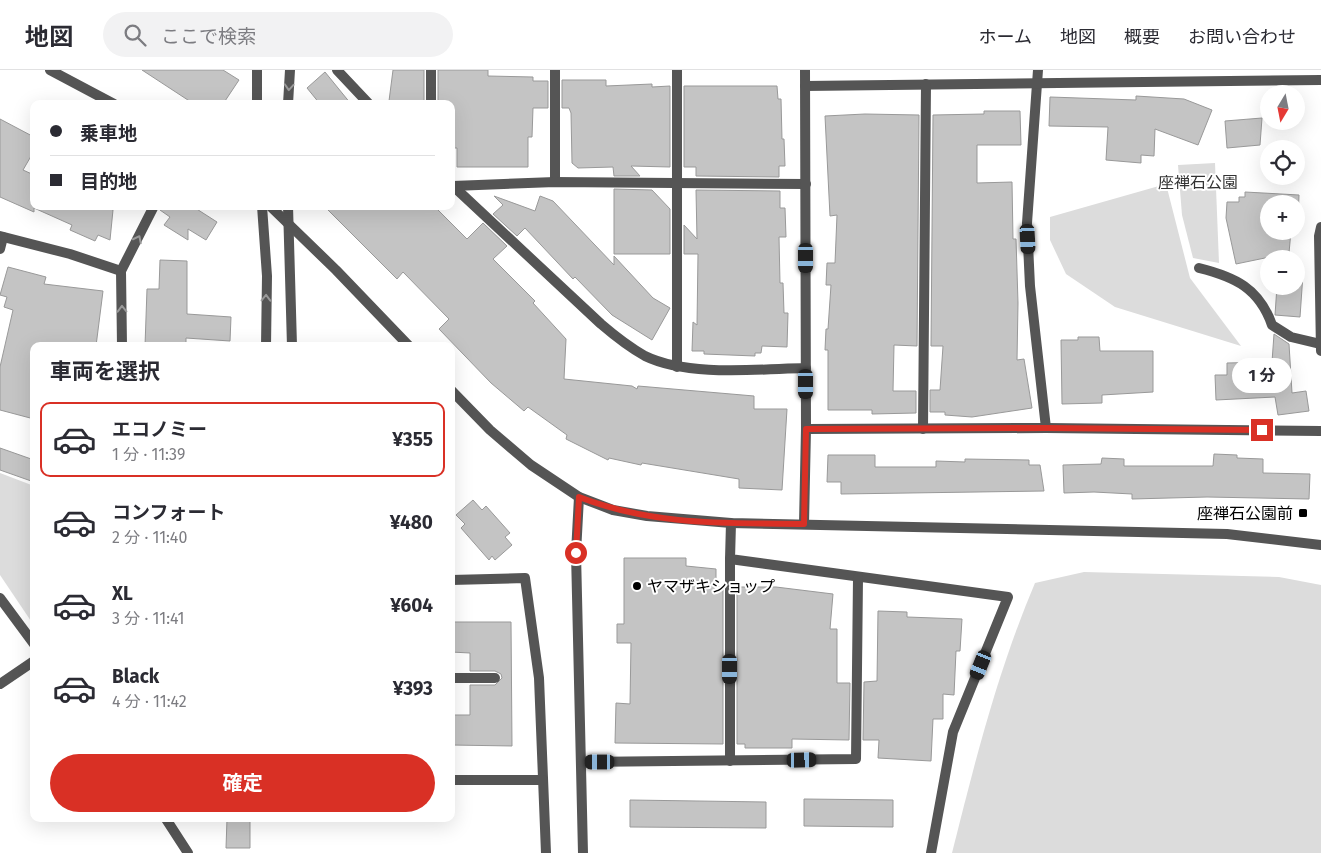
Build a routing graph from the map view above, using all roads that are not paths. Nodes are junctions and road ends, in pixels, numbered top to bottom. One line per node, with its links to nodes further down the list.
1 (50, 70): 14 (street)
2 (257, 70): 15 (street)
3 (290, 70): 16 (street, one-way to 16)
4 (337, 70): 17 (street)
5 (431, 70): 18 (street)
6 (555, 70): 19 (street)
7 (677, 70): 20 (street)
8 (805, 70): 13 (street)
9 (1038, 70): 11 (street)
10 (1321, 80): 11 (street)
11 (1038, 83): 12 (street); 42 (street)
12 (926, 84): 13 (street); 44 (street)
13 (806, 86): 21 (street)
14 (106, 100)
15 (257, 100)
16 (288, 100)
17 (365, 100)
18 (430, 100)
19 (555, 182): 20 (street); 22 (street)
20 (677, 182): 21 (street); 39 (street)
21 (806, 184): 40 (street)
22 (455, 185)
23 (455, 188): 39 (street)
24 (152, 210): 33 (street, one-way to 24)
25 (262, 210): 35 (street, one-way to 25)
26 (274, 210): 28 (street)
27 (288, 210): 28 (street)
28 (289, 225): 36 (street); 37 (street)
29 (1321, 227): 38 (street)
30 (2, 236): 31 (street); 33 (street)
31 (0, 249)
32 (1199, 268): 38 (street)
33 (121, 271): 34 (street, one-way to 33)
34 (122, 342)
35 (266, 342)
36 (292, 342)
37 (405, 342)
38 (1321, 348)
39 (677, 366): 40 (street)
40 (806, 368): 43 (street)
41 (455, 394): 46 (street)
42 (1046, 428): 44 (street); 45 (street)
43 (806, 429): 44 (street); 48 (street)
44 (923, 429)
45 (1321, 431)
46 (579, 497): 47 (street); 60 (street)
47 (731, 523): 48 (street); 50 (street)
48 (804, 524): 49 (street)
49 (1321, 545)
50 (730, 559): 51 (street); 59 (street)
51 (858, 578): 59 (street); 67 (street)
52 (455, 580): 62 (street)
53 (0, 598): 54 (street)
54 (30, 639)
55 (30, 664): 58 (street)
56 (455, 678): 57 (street)
57 (496, 678)
58 (0, 684)
59 (730, 761): 60 (street)
60 (582, 762): 66 (street)
61 (455, 780): 62 (street)
62 (543, 780): 65 (street)
63 (168, 822): 64 (street)
64 (188, 853)
65 (546, 853)
66 (583, 853)
67 (931, 853)

